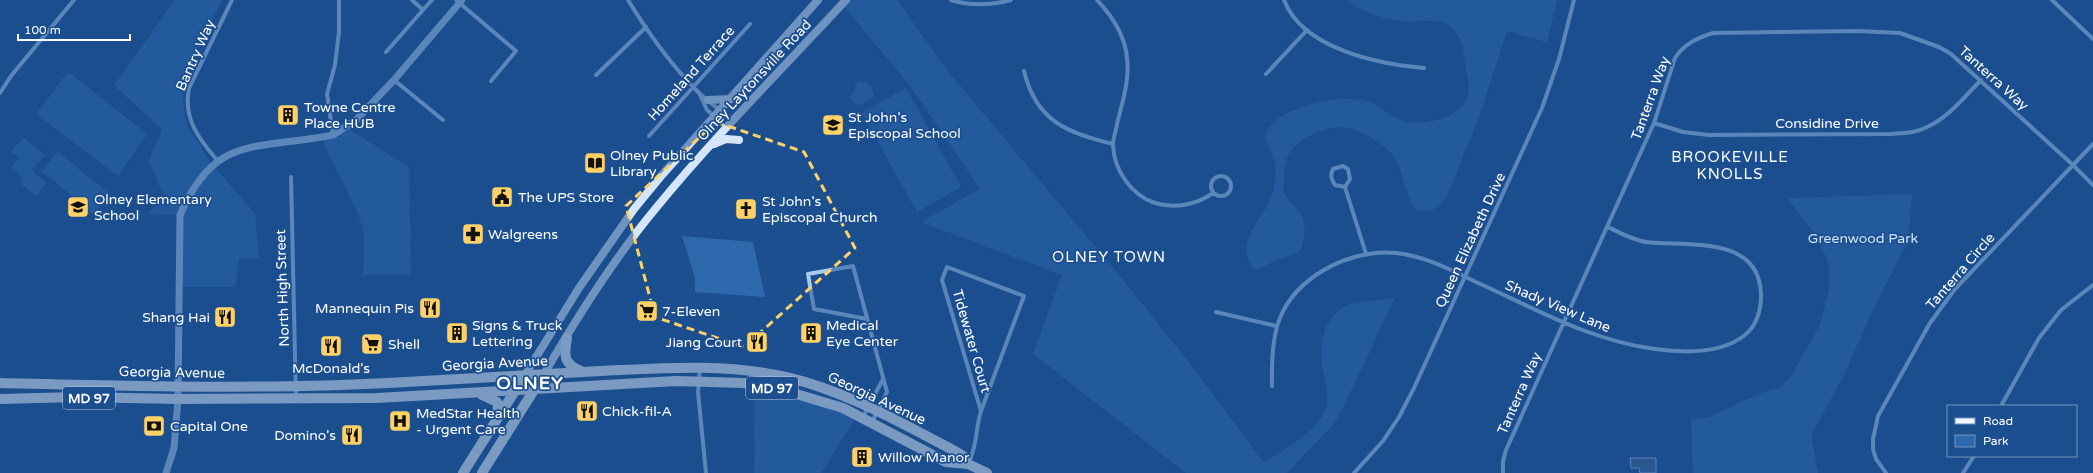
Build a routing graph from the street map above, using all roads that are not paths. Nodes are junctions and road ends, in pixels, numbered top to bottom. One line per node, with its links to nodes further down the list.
1 (74, 0): 30 (street)
2 (232, 0): 43 (street, Bantry Way)
3 (339, 0): 37 (street)
4 (412, 0): 16 (street)
5 (432, 0): 16 (street)
6 (628, 0): 18 (street)
7 (818, 0): 32 (main road, Olney Laytonsville Road)
8 (846, 0): 42 (main road, Olney Laytonsville Road)
9 (951, 0): 10 (street)
10 (1011, 0)
11 (1098, 0): 40 (street)
12 (1284, 0): 19 (street)
13 (1574, 0): 51 (street, Queen Elizabeth Drive)
14 (2052, 0): 20 (street)
15 (460, 1): 26 (street); 28 (street)
16 (423, 10): 21 (street)
17 (750, 24): 29 (street, Homeland Terrace)
18 (646, 27): 25 (street); 29 (street)
19 (1307, 30): 22 (street); 24 (street)
20 (2093, 38)
21 (386, 52)
22 (1424, 68)
23 (1024, 71): 40 (street)
24 (1266, 74)
25 (596, 75)
26 (394, 80): 35 (street); 37 (street)
27 (1981, 80): 36 (street, Considine Drive); 36 (street, Tanterra Way); 44 (street, Tanterra Way)
28 (491, 81)
29 (694, 88): 31 (street); 38 (street, Homeland Terrace)
30 (0, 93)
31 (699, 93): 33 (street); 34 (street)
32 (731, 99): 33 (main road); 34 (main road, Olney Laytonsville Road)
33 (708, 100): 34 (street)
34 (717, 114): 60 (main road, Olney Laytonsville Road)
35 (443, 120)
36 (1654, 123): 49 (street, Tanterra Way)
37 (333, 135): 43 (street)
38 (649, 136)
39 (739, 140): 42 (main road)
40 (1113, 144): 48 (street)
41 (2093, 144): 44 (street, Tanterra Circle)
42 (708, 148): 57 (main road, Olney Laytonsville Road)
43 (217, 160): 65 (street)
44 (2073, 165): 46 (street); 89 (street, Tanterra Circle)
45 (291, 177): 66 (street, North High Street)
46 (2093, 185)
47 (1346, 188): 47 (street); 50 (street)
48 (1213, 193): 48 (street)
49 (1608, 227): 55 (street, Tanterra Way); 55 (street, Shady View Lane)
50 (1366, 254): 51 (street, Shady View Lane); 56 (street, Shady View Lane)
51 (1465, 276): 55 (street, Shady View Lane); 87 (street, Queen Elizabeth Drive)
52 (2093, 285): 74 (street)
53 (1216, 312): 56 (street)
54 (867, 319): 54 (street); 62 (street)
55 (1564, 322): 88 (street, Tanterra Way)
56 (1276, 326): 67 (street, Shady View Lane)
57 (566, 338): 59 (main road); 61 (main road, Olney Laytonsville Road)
58 (700, 367): 59 (main road, Georgia Avenue); 63 (street); 75 (main road, Georgia Avenue / MD 97)
59 (583, 372): 61 (main road, Georgia Avenue)
60 (525, 374): 61 (main road, Georgia Avenue); 66 (main road, Georgia Avenue); 69 (main road)
61 (544, 374): 68 (main road)
62 (883, 379): 75 (street); 75 (street)
63 (699, 380): 68 (main road, Georgia Avenue / MD 97); 77 (main road, Georgia Avenue / MD 97); 85 (street)
64 (0, 383): 65 (main road, Georgia Avenue)
65 (179, 385): 66 (main road, Georgia Avenue); 72 (street)
66 (296, 386): 73 (street, North High Street)
67 (1272, 386)
68 (534, 390): 69 (main road, Georgia Avenue / MD 97); 84 (main road)
69 (515, 392): 70 (main road, Georgia Avenue / MD 97); 79 (main road)
70 (479, 394): 73 (main road, Georgia Avenue / MD 97); 79 (main road)
71 (0, 399): 72 (main road, Georgia Avenue / MD 97)
72 (178, 399): 73 (main road, Georgia Avenue / MD 97); 82 (street)
73 (296, 399)
74 (2003, 405)
75 (873, 408): 77 (street); 78 (street); 81 (main road, Georgia Avenue / MD 97)
76 (980, 411): 76 (street, Tidewater Court); 81 (street, Tidewater Court)
77 (863, 417): 78 (main road, Georgia Avenue / MD 97)
78 (872, 422): 81 (main road, Georgia Avenue / MD 97)
79 (494, 427): 83 (main road)
80 (1973, 457): 90 (street)
81 (968, 464): 86 (main road, Georgia Avenue / MD 97)
82 (166, 473)
83 (463, 473)
84 (482, 473)
85 (706, 473)
86 (987, 473)
87 (1354, 473)
88 (1503, 473)
89 (1886, 473)
90 (1963, 473)

